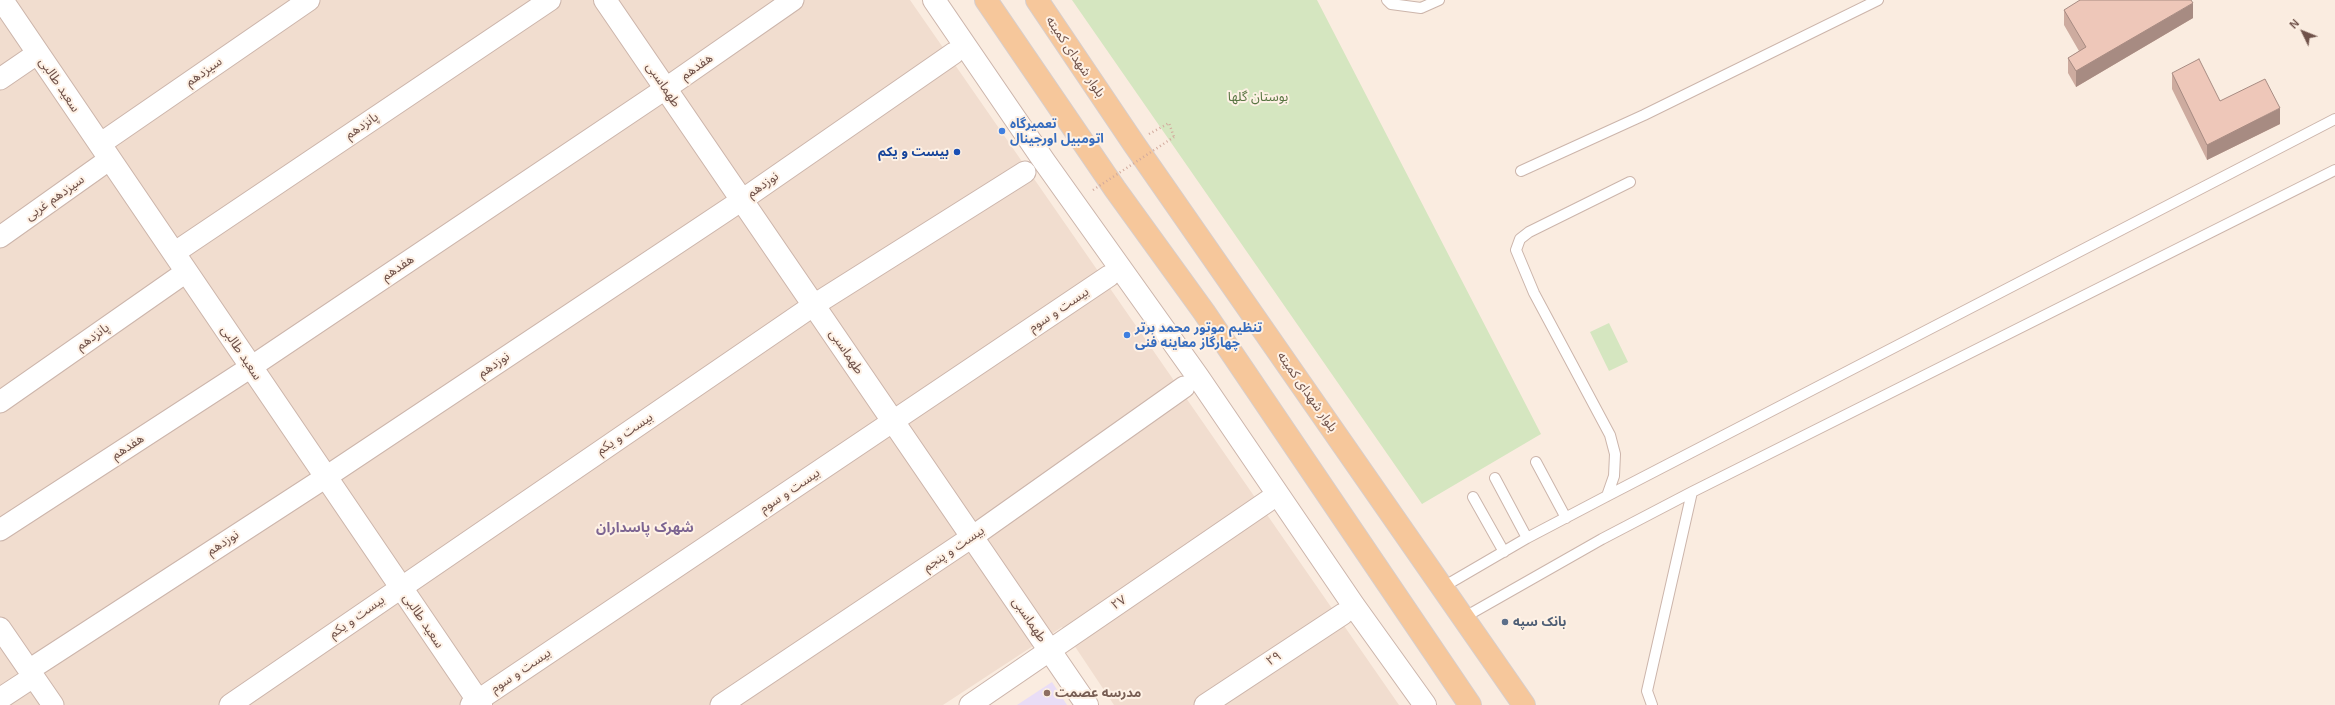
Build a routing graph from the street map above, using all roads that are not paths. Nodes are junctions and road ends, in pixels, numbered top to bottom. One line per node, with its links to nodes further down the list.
1 (2, 0): 12 (street, سعید طالبی)
2 (309, 0): 17 (street, سیزدهم)
3 (550, 0): 24 (street, پانزدهم)
4 (605, 0): 15 (street, طهماسبی)
5 (793, 0): 15 (street, هفدهم)
6 (934, 0): 59 (street)
7 (986, 0): 60 (main road)
8 (1037, 0): 45 (main road, بلوار شهدای کمیته)
9 (1387, 0): 10 (lane)
10 (1439, 0)
11 (1878, 0): 19 (lane)
12 (38, 53): 14 (street); 17 (street, سعید طالبی)
13 (954, 53): 22 (street, نوزدهم)
14 (0, 79)
15 (665, 89): 22 (street, طهماسبی); 28 (street, هفدهم)
16 (2335, 119): 36 (lane)
17 (105, 152): 23 (street, سیزدهم غربی); 24 (street, سعید طالبی)
18 (2335, 170): 35 (lane)
19 (1521, 171)
20 (1025, 172): 27 (street, بیست و یکم)
21 (1630, 182): 36 (lane)
22 (742, 200): 27 (street, طهماسبی); 33 (street, نوزدهم)
23 (0, 237)
24 (174, 253): 25 (street, سعید طالبی)
25 (186, 272): 28 (street, سعید طالبی); 30 (street, پانزدهم)
26 (1109, 276): 31 (street, بیست و سوم)
27 (814, 305): 31 (street, طهماسبی); 44 (street, بیست و یکم)
28 (251, 367): 33 (street, سعید طالبی); 40 (street, هفدهم)
29 (1184, 387): 41 (street, بیست و پنجم)
30 (0, 402)
31 (894, 422): 41 (street, طهماسبی); 52 (street, بیست و سوم)
32 (1536, 462): 39 (lane)
33 (326, 477): 44 (street, سعید طالبی); 50 (street, نوزدهم)
34 (1494, 478): 42 (lane)
35 (1692, 492): 47 (lane); 62 (lane)
36 (1607, 496): 39 (lane)
37 (1473, 497): 43 (lane)
38 (1268, 501): 49 (street, ۲۷)
39 (1566, 518): 42 (lane)
40 (0, 530)
41 (972, 537): 49 (street, طهماسبی); 55 (street, بیست و پنجم)
42 (1527, 538): 43 (lane)
43 (1504, 552): 45 (lane)
44 (401, 587): 52 (street, سعید طالبی); 54 (street, بیست و یکم)
45 (1443, 588): 47 (main road, بلوار شهدای کمیته)
46 (1343, 614): 58 (street, ۲۹)
47 (1463, 618): 61 (main road, بلوار شهدای کمیته)
48 (0, 628): 50 (street)
49 (1050, 650): 56 (street, ۲۷); 57 (street, طهماسبی)
50 (31, 673): 51 (street, نوزدهم); 53 (street)
51 (1, 698)
52 (476, 703)
53 (53, 705)
54 (230, 705)
55 (721, 705)
56 (970, 705)
57 (1087, 705)
58 (1205, 705)
59 (1425, 705)
60 (1470, 705)
61 (1524, 705)
62 (1652, 705)

